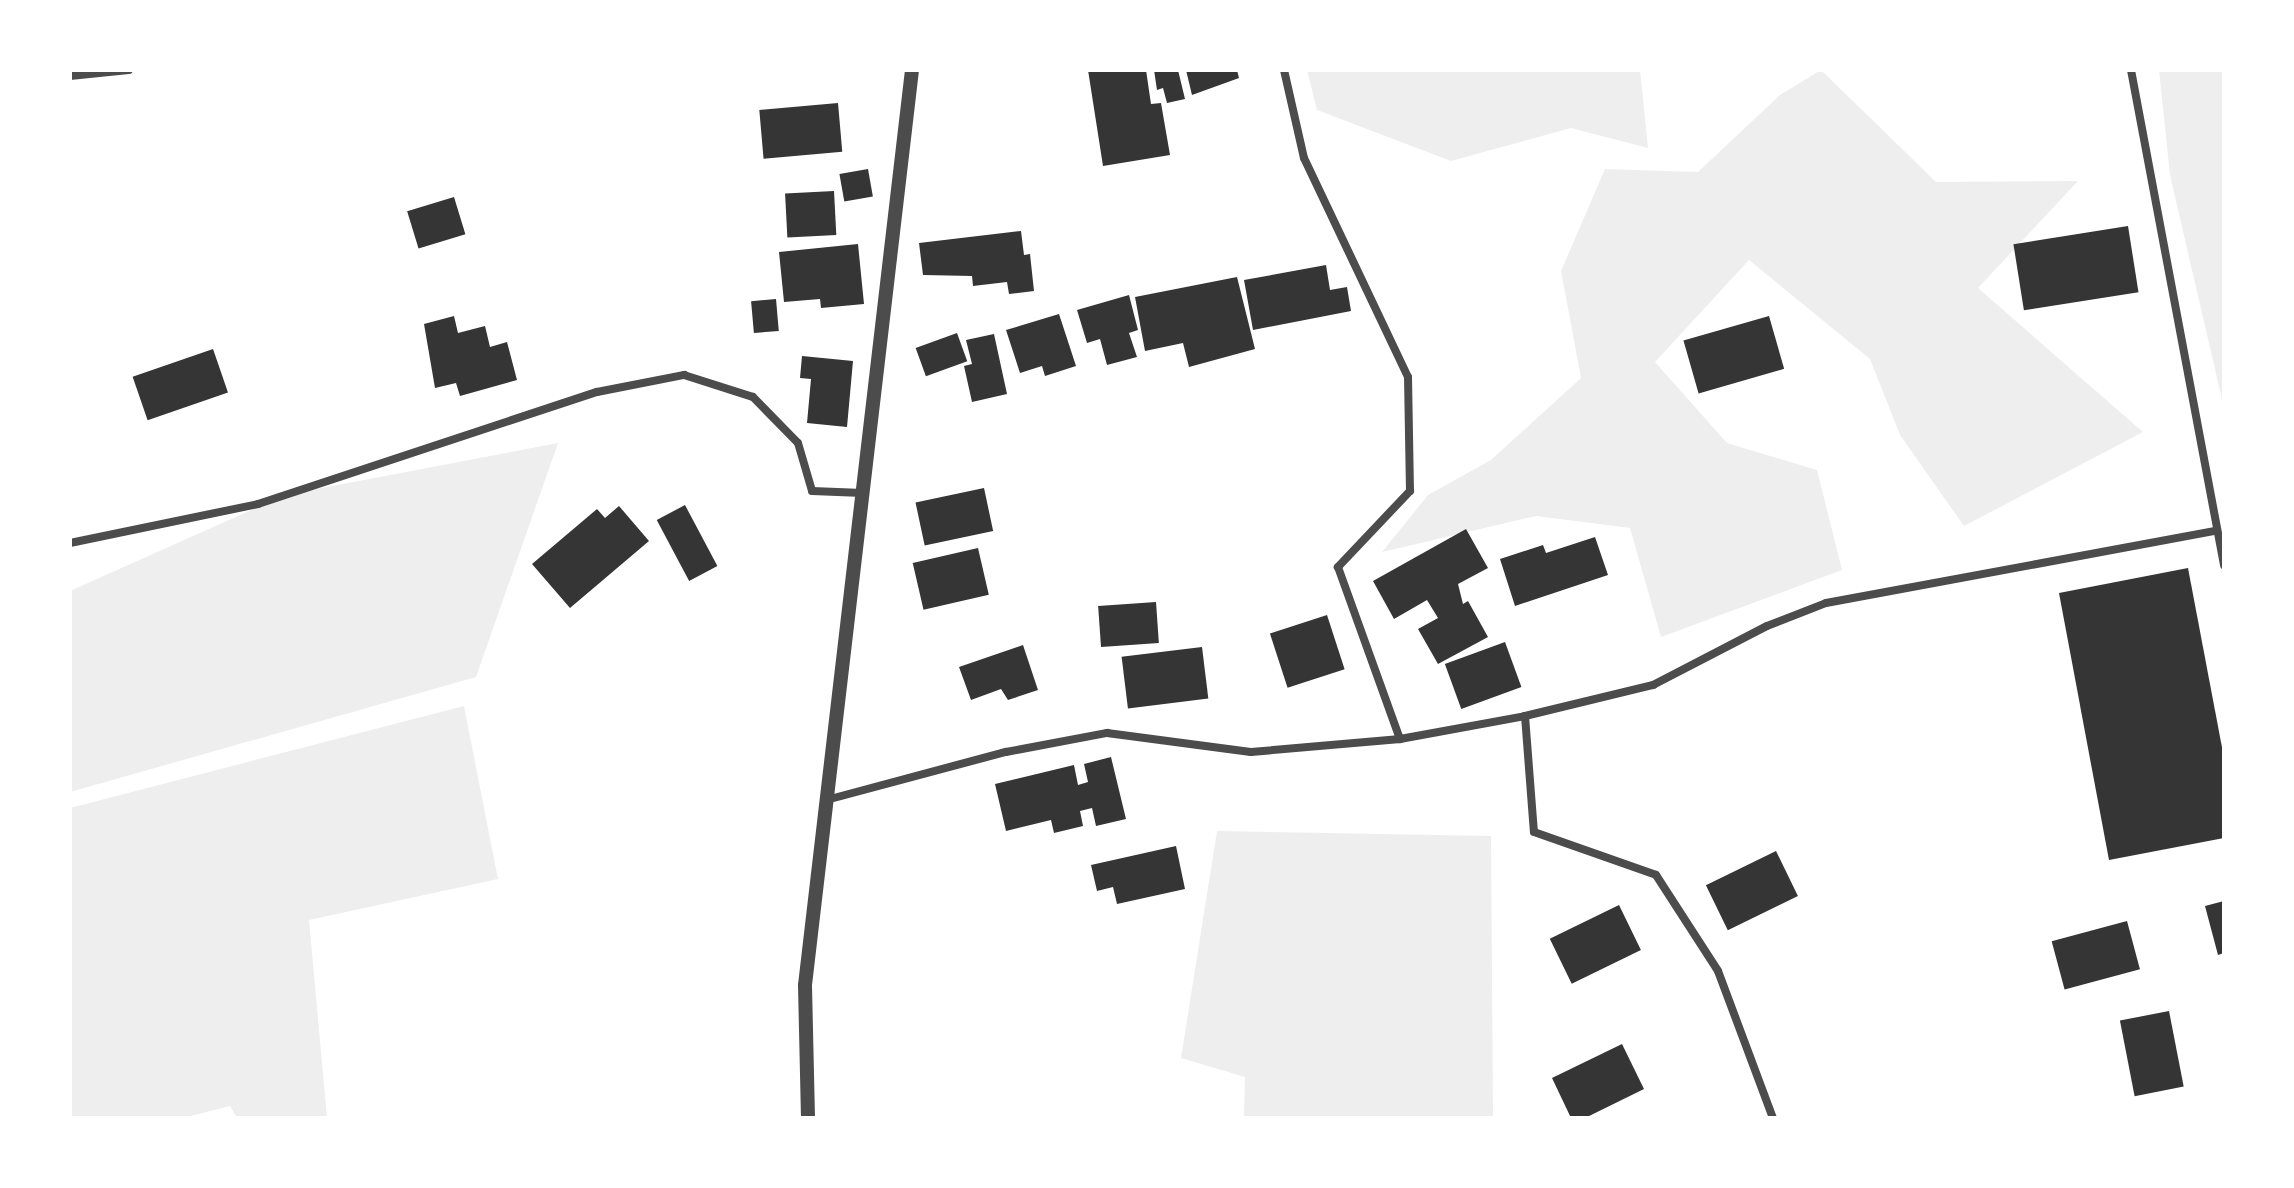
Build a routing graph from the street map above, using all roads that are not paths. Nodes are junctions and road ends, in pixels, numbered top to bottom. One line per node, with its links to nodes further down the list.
1 (129, 70): 5 (street)
2 (912, 70): 6 (street)
3 (1284, 70): 12 (street)
4 (2131, 70): 7 (street)
5 (70, 76)
6 (863, 493): 8 (street); 13 (street)
7 (2216, 531): 9 (street); 11 (street)
8 (70, 543)
9 (2222, 552): 10 (street)
10 (2224, 565)
11 (1525, 716): 12 (street); 15 (street)
12 (1400, 739): 13 (street)
13 (830, 799): 14 (street)
14 (808, 1118)
15 (1773, 1118)

